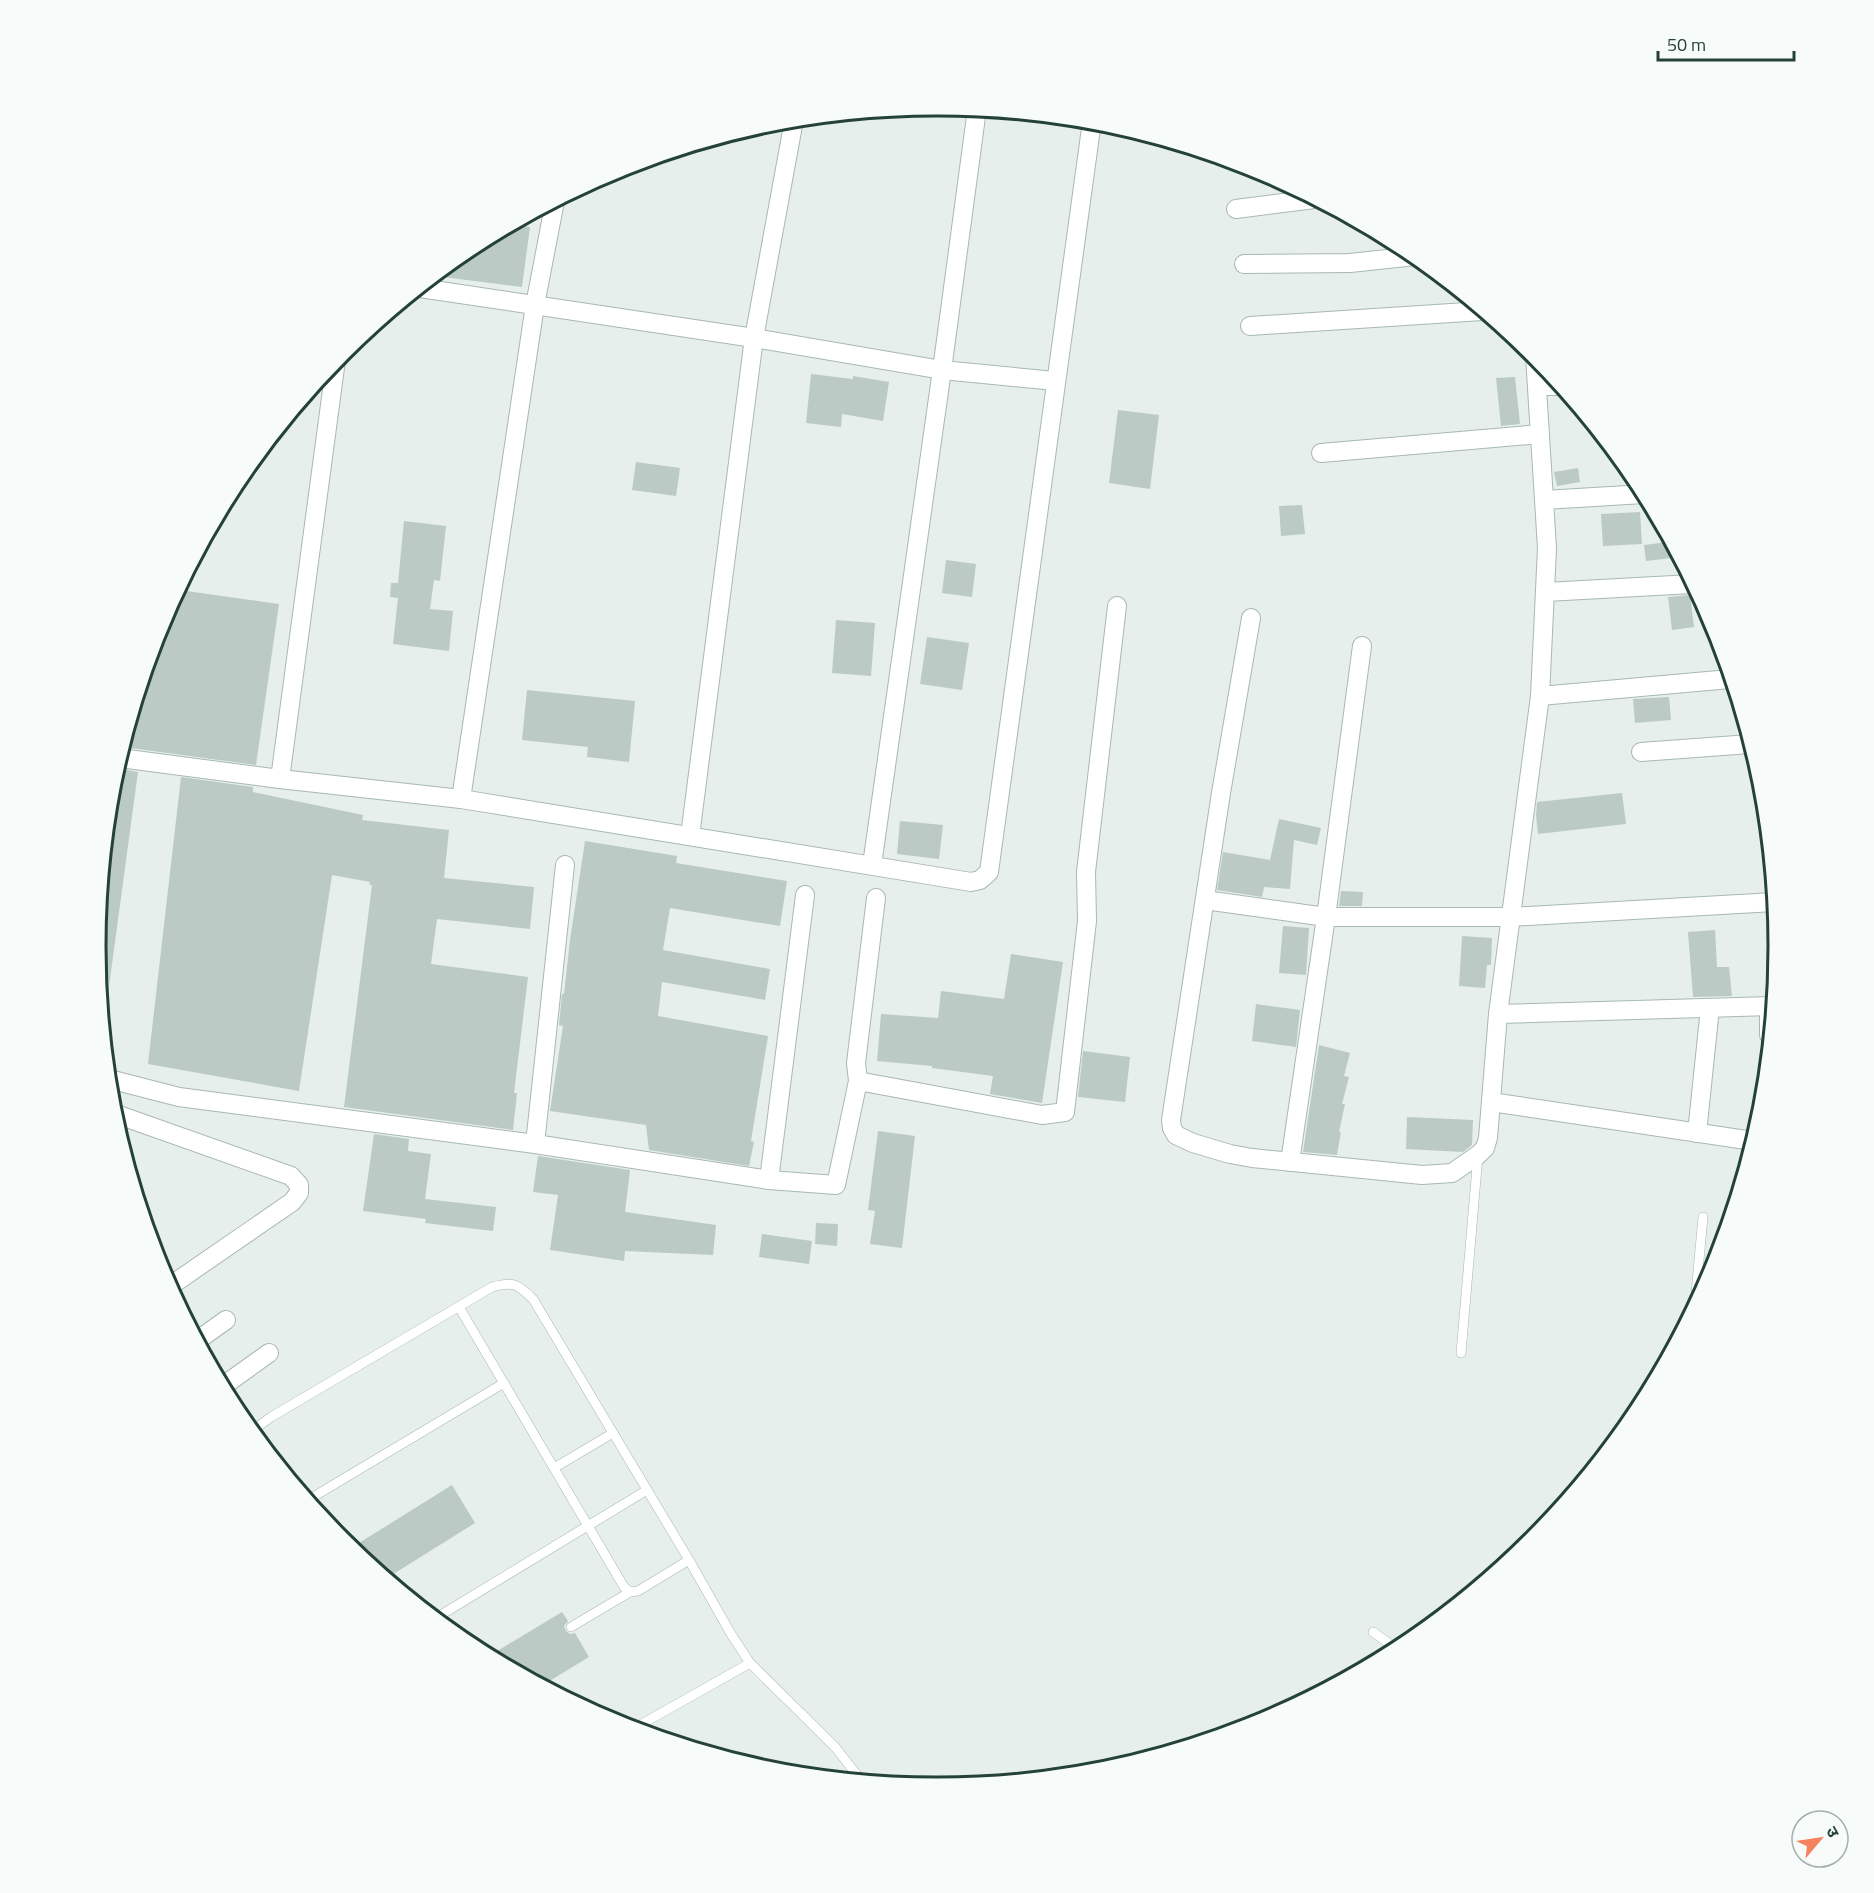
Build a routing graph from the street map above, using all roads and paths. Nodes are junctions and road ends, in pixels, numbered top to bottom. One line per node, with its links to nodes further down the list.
1 (976, 117): 14 (street)
2 (792, 129): 13 (street)
3 (1091, 131): 17 (street)
4 (1301, 201): 5 (street)
5 (1236, 209)
6 (553, 211): 10 (street)
7 (1400, 258): 8 (street)
8 (1244, 264)
9 (429, 289): 10 (street)
10 (535, 305): 13 (street); 35 (street)
11 (1472, 312): 12 (street)
12 (1250, 326)
13 (754, 338): 14 (street); 36 (street)
14 (942, 370): 17 (street); 38 (street)
15 (1536, 372): 18 (street)
16 (334, 377): 34 (street)
17 (1055, 381): 38 (street)
18 (1537, 386): 19 (street); 20 (street)
19 (1549, 386)
20 (1540, 434): 21 (street); 23 (street)
21 (1321, 453)
22 (1634, 495): 23 (street)
23 (1544, 500): 25 (street)
24 (1684, 584): 25 (street)
25 (1546, 592): 30 (street)
26 (1117, 606): 49 (street)
27 (1251, 618): 41 (street)
28 (1362, 646): 43 (street)
29 (1723, 680): 30 (street)
30 (1540, 696): 44 (street)
31 (1742, 745): 32 (street)
32 (1641, 752)
33 (128, 759): 34 (street)
34 (280, 779): 35 (street)
35 (461, 799): 36 (street)
36 (690, 836): 38 (street)
37 (565, 864): 54 (street)
38 (872, 865)
39 (805, 895): 57 (street)
40 (876, 898): 49 (street)
41 (1205, 900): 43 (street); 56 (street)
42 (1766, 902): 44 (street)
43 (1326, 917): 44 (street); 56 (street)
44 (1510, 917): 47 (street)
45 (1765, 1006): 46 (street)
46 (1710, 1008): 47 (street); 52 (street)
47 (1497, 1014): 50 (street)
48 (118, 1081): 54 (street)
49 (858, 1081): 57 (street)
50 (1491, 1102): 52 (street); 55 (street)
51 (124, 1117): 60 (street)
52 (1697, 1132): 53 (street)
53 (1744, 1140)
54 (535, 1144): 57 (street)
55 (1478, 1155): 56 (street); 65 (lane)
56 (1290, 1162)
57 (769, 1180)
58 (1703, 1218): 59 (lane)
59 (1697, 1279)
60 (177, 1281)
61 (459, 1307): 67 (lane); 68 (lane); 69 (lane)
62 (226, 1320): 63 (street)
63 (204, 1336)
64 (269, 1353): 66 (street)
65 (1461, 1353)
66 (230, 1381)
67 (504, 1383): 70 (lane); 72 (lane)
68 (259, 1426)
69 (613, 1433): 70 (lane); 71 (lane)
70 (554, 1467): 73 (lane)
71 (647, 1490): 73 (lane); 74 (lane)
72 (315, 1496)
73 (588, 1525): 75 (lane); 76 (lane)
74 (689, 1560): 75 (lane); 80 (lane)
75 (630, 1592): 77 (lane)
76 (443, 1614)
77 (571, 1627)
78 (1373, 1632): 79 (lane)
79 (1389, 1643)
80 (750, 1663): 81 (lane); 82 (lane)
81 (643, 1723)
82 (855, 1772)

